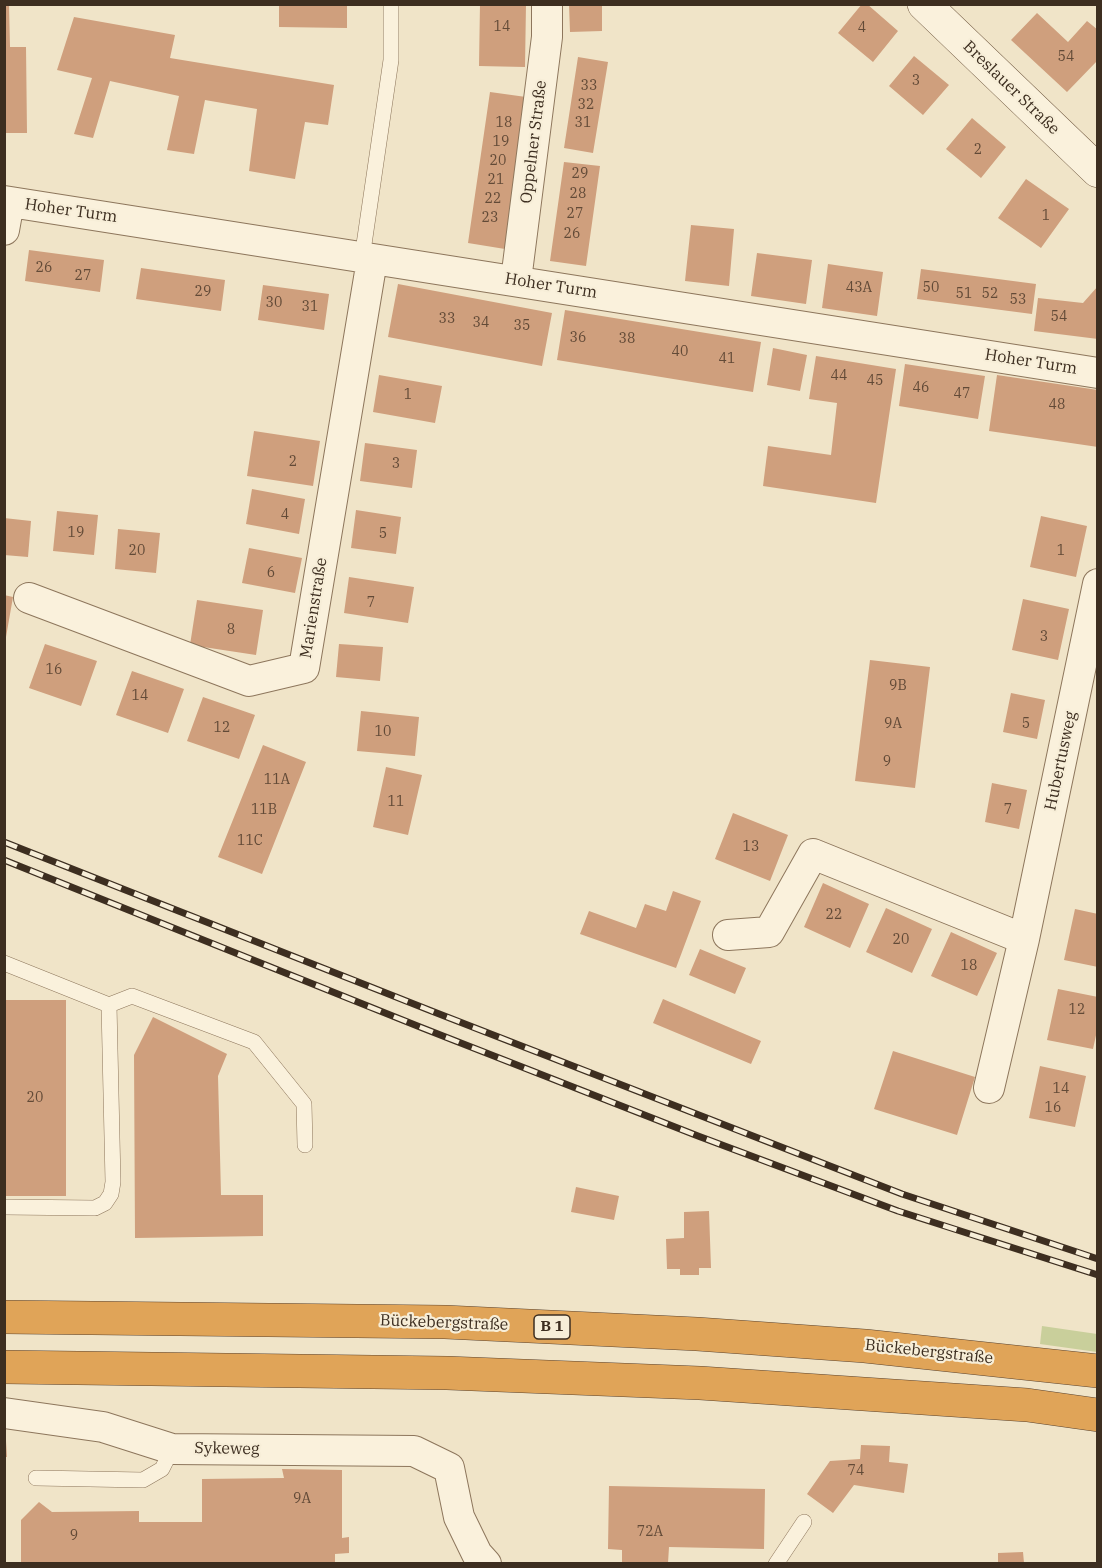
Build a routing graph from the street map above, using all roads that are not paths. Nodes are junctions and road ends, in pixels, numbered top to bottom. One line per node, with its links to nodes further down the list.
1 (392, 4): 6 (lane)
2 (547, 4): 7 (street, Oppelner Straße)
3 (924, 4): 4 (street, Breslauer Straße)
4 (1098, 171)
5 (6, 211): 6 (street, Hoher Turm)
6 (367, 259): 7 (street, Hoher Turm); 10 (street, Marienstraße)
7 (516, 280): 8 (street, Hoher Turm)
8 (1098, 373)
9 (1098, 584): 12 (street, Hubertusweg)
10 (28, 598)
11 (728, 935): 12 (street)
12 (1024, 939): 15 (street, Hubertusweg)
13 (4, 963): 14 (lane)
14 (109, 1005): 16 (lane); 17 (lane)
15 (990, 1088)
16 (305, 1145)
17 (4, 1208)
18 (4, 1317): 20 (highway, Bückebergstraße / B 1)
19 (4, 1367): 22 (highway)
20 (1098, 1371)
21 (4, 1413): 23 (street, Sykeweg)
22 (1098, 1415)
23 (172, 1449): 24 (lane); 26 (street, Sykeweg)
24 (36, 1478)
25 (804, 1522): 27 (lane)
26 (486, 1563)
27 (776, 1563)

